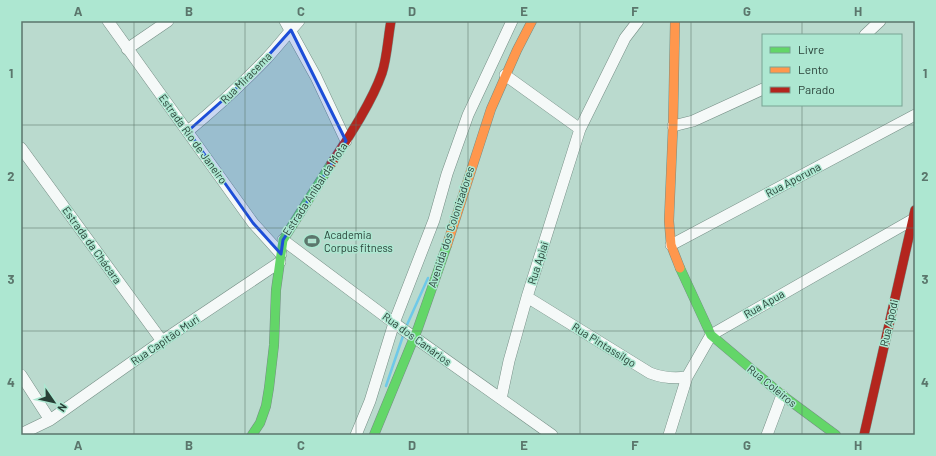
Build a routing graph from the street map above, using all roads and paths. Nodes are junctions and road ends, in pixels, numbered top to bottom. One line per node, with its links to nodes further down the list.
1 (108, 21): 12 (street, Estrada Rio de Janeiro)
2 (168, 21): 12 (street)
3 (299, 21): 10 (street, Rua Miracema)
4 (391, 21): 19 (street, Estrada Anibal da Mota)
5 (512, 21): 26 (street, Avenida dos Colonizadores)
6 (532, 21): 13 (street, Avenida dos Colonizadores)
7 (638, 21): 17 (street, Rua Apiai)
8 (675, 21): 16 (street)
9 (880, 21): 11 (street)
10 (288, 25): 18 (street, Rua Miracema); 19 (street)
11 (866, 34)
12 (127, 49): 18 (street, Estrada Rio de Janeiro)
13 (505, 75): 17 (street); 27 (street, Avenida dos Colonizadores)
14 (762, 89): 16 (street)
15 (915, 115): 23 (street, Rua Aporuna)
16 (673, 126): 23 (street)
17 (580, 129): 25 (street, Rua Apiai)
18 (188, 131): 24 (street, Estrada Rio de Janeiro)
19 (346, 141): 22 (street, Estrada Anibal da Mota)
20 (21, 148): 29 (street, Estrada da Chácara)
21 (914, 215): 28 (street, Rua Apua); 43 (street, Rua Apodi)
22 (283, 240): 24 (street, Estrada Anibal da Mota); 26 (street, Rua dos Canários)
23 (671, 245): 28 (street)
24 (280, 258): 29 (street, Rua Capitão Muri); 37 (street, Estrada Anibal da Mota)
25 (527, 297): 31 (street, Rua Pintassilgo); 33 (street, Rua Apiai)
26 (396, 324): 27 (street, Rua dos Canários); 38 (street, Avenida dos Colonizadores)
27 (411, 335): 33 (street, Rua dos Canários); 35 (street, Avenida dos Colonizadores)
28 (710, 335): 31 (street); 32 (street, Rua Coleiros)
29 (162, 341): 34 (street, Rua Capitão Muri)
30 (21, 375): 34 (street)
31 (686, 377): 40 (street)
32 (782, 395): 41 (street); 42 (street, Rua Coleiros)
33 (501, 399): 39 (street, Rua dos Canários)
34 (50, 420): 36 (street, Rua Capitão Muri)
35 (378, 433)
36 (21, 434)
37 (252, 435)
38 (356, 435)
39 (552, 435)
40 (668, 435)
41 (767, 435)
42 (836, 435)
43 (864, 435)

